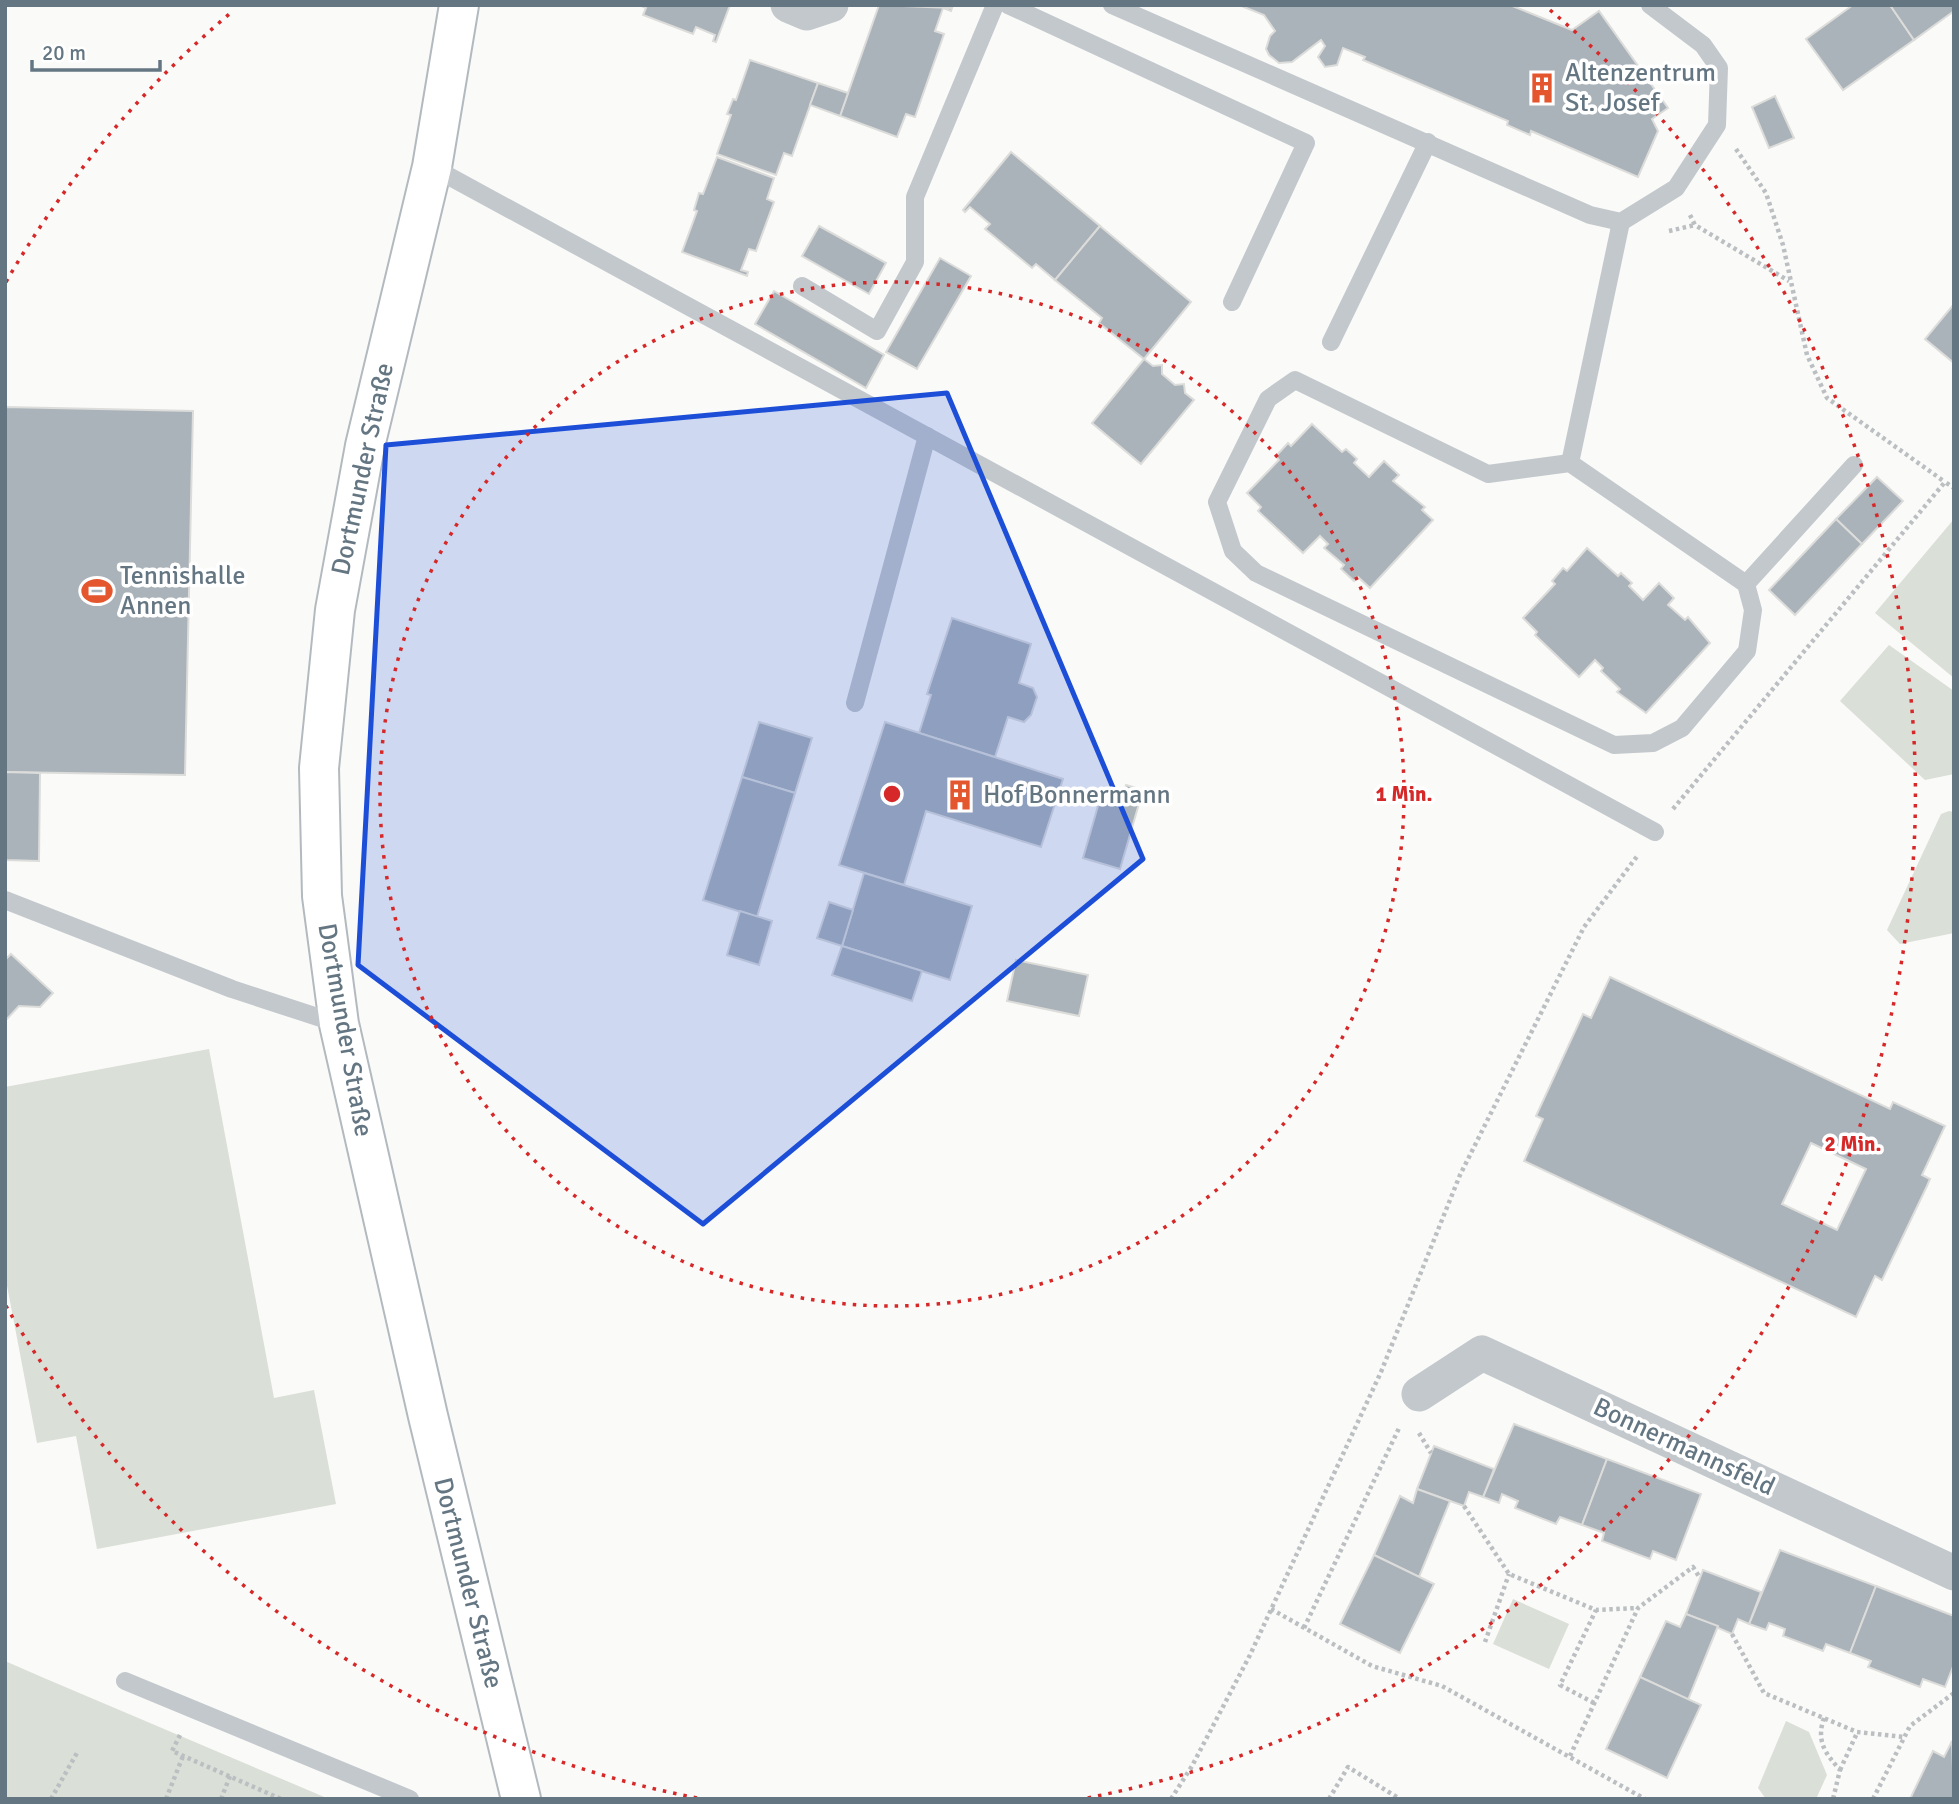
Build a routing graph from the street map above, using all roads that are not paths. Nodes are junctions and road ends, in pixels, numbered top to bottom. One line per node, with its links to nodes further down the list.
1 (459, 5): 9 (main road, Dortmunder Straße)
2 (788, 5): 3 (street)
3 (831, 5)
4 (995, 5): 11 (lane)
5 (1008, 5): 12 (lane)
6 (1111, 5): 8 (lane)
7 (1650, 5): 10 (lane)
8 (1428, 142): 10 (lane); 13 (lane)
9 (432, 167): 14 (lane); 21 (main road, Dortmunder Straße)
10 (1621, 222): 15 (lane)
11 (802, 286)
12 (1232, 302)
13 (1331, 342)
14 (927, 436): 18 (lane); 19 (lane)
15 (1570, 463): 17 (lane); 17 (lane)
16 (1854, 465): 17 (lane)
17 (1746, 584)
18 (855, 703)
19 (1655, 832)
20 (5, 900): 21 (lane)
21 (339, 1024): 26 (main road, Dortmunder Straße)
22 (1419, 1394): 23 (street, Bonnermannsfeld)
23 (1954, 1573)
24 (125, 1681): 25 (lane)
25 (410, 1799)
26 (520, 1799)

